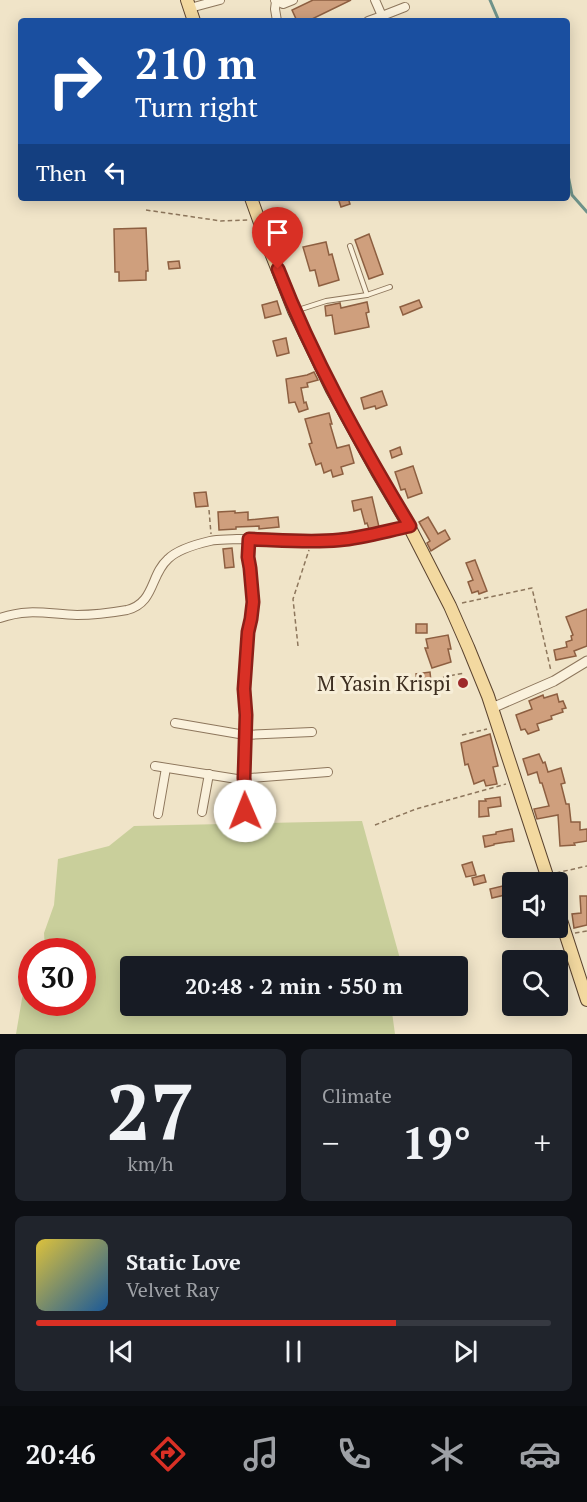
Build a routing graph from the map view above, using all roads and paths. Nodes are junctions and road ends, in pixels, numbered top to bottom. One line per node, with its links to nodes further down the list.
1 (220, 0): 5 (street)
2 (275, 0): 3 (street); 8 (street)
3 (293, 0)
4 (375, 0): 7 (street)
5 (188, 4)
6 (405, 7): 7 (street)
7 (382, 16): 9 (street)
8 (276, 18)
9 (376, 18)
10 (254, 201): 12 (main road)
11 (146, 210): 12 (path)
12 (259, 219): 16 (main road)
13 (350, 246): 15 (lane)
14 (390, 287): 15 (lane)
15 (367, 294): 16 (lane)
16 (294, 311): 18 (main road)
17 (209, 510): 20 (path)
18 (410, 526): 21 (street); 22 (main road)
19 (249, 539): 20 (street); 21 (street); 33 (street)
20 (212, 541): 23 (street)
21 (312, 541): 24 (path)
22 (450, 606): 26 (main road); 28 (path)
23 (0, 618)
24 (298, 646)
25 (587, 662): 28 (street)
26 (478, 670): 27 (path); 29 (main road)
27 (443, 677)
28 (554, 681): 29 (street)
29 (492, 708): 31 (main road)
30 (175, 723): 33 (street)
31 (499, 727): 34 (path); 40 (main road)
32 (312, 732): 33 (street)
33 (245, 735): 39 (street)
34 (462, 735)
35 (155, 766): 36 (street)
36 (166, 768): 38 (street); 43 (street)
37 (328, 772): 39 (street)
38 (208, 774): 39 (street); 42 (street)
39 (244, 778): 41 (street)
40 (516, 781): 44 (path); 46 (main road)
41 (245, 811)
42 (202, 812)
43 (158, 814)
44 (375, 825)
45 (587, 866): 47 (path)
46 (546, 872)
47 (568, 872)
48 (567, 938): 49 (main road)
49 (587, 1000)

